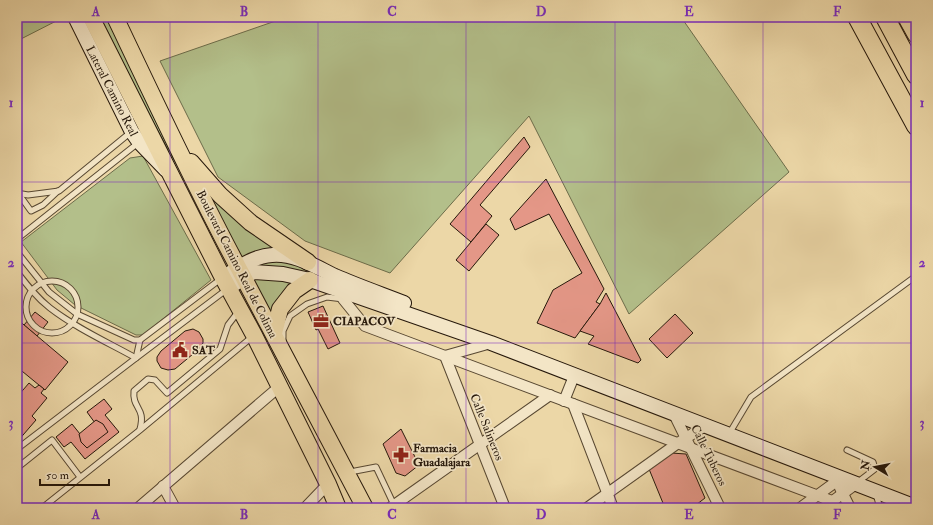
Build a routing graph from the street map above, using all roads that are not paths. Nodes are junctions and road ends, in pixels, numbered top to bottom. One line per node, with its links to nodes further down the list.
1 (74, 17): 10 (street, Lateral Camino Real)
2 (92, 17): 10 (main road, Boulevard Camino Real de Colima)
3 (115, 17): 11 (main road, Boulevard Camino Real de Colima)
4 (857, 17): 9 (highway)
5 (885, 17): 8 (highway)
6 (906, 17): 7 (main road)
7 (916, 35)
8 (916, 75)
9 (916, 126)
10 (140, 131): 12 (lane); 14 (lane); 22 (main road, Boulevard Camino Real de Colima)
11 (175, 143): 16 (main road); 18 (main road, Boulevard Camino Real de Colima)
12 (59, 190): 13 (lane); 13 (lane)
13 (17, 193)
14 (17, 239)
15 (17, 252): 21 (lane)
16 (308, 262): 18 (street); 31 (street)
17 (17, 272): 23 (lane)
18 (241, 273): 20 (street); 22 (street); 28 (main road, Boulevard Camino Real de Colima)
19 (916, 276): 42 (lane)
20 (310, 280): 24 (street); 28 (main road)
21 (42, 282): 23 (lane); 26 (lane); 26 (lane)
22 (225, 283): 25 (main road, Boulevard Camino Real de Colima); 30 (lane); 34 (lane)
23 (31, 290): 27 (lane); 27 (lane)
24 (344, 295): 31 (street); 32 (lane); 33 (street)
25 (240, 309): 29 (main road, Boulevard Camino Real de Colima); 41 (lane)
26 (77, 314): 27 (lane); 30 (lane)
27 (73, 324): 34 (lane)
28 (274, 333): 32 (main road, Boulevard Camino Real de Colima)
29 (254, 335): 36 (main road, Boulevard Camino Real de Colima); 41 (lane)
30 (140, 340): 34 (lane)
31 (491, 343): 33 (street); 35 (street)
32 (284, 353): 49 (main road, Boulevard Camino Real de Colima)
33 (444, 356): 37 (street); 44 (street, Calle Salineros)
34 (136, 358): 46 (lane)
35 (574, 376): 38 (street); 39 (street)
36 (279, 387): 52 (main road, Boulevard Camino Real de Colima); 54 (street)
37 (550, 395): 38 (street); 44 (street)
38 (568, 402): 43 (street); 56 (street)
39 (674, 414): 40 (street); 43 (street, Calle Tuberos)
40 (705, 426): 42 (street); 43 (street)
41 (140, 430): 50 (lane)
42 (728, 435): 51 (street)
43 (682, 440): 45 (street, Calle Tuberos); 56 (street)
44 (479, 445): 60 (street); 68 (street, Calle Salineros)
45 (691, 448): 58 (street); 71 (street, Calle Tuberos)
46 (17, 449)
47 (847, 450): 53 (lane)
48 (17, 468): 50 (lane)
49 (346, 473): 60 (lane); 67 (main road, Boulevard Camino Real de Colima)
50 (80, 477): 62 (lane)
51 (837, 478): 53 (street); 57 (street); 58 (street)
52 (328, 484): 65 (street); 66 (main road, Boulevard Camino Real de Colima)
53 (856, 484): 55 (street); 57 (street)
54 (163, 486): 63 (street); 64 (street)
55 (875, 492): 61 (street); 75 (lane)
56 (607, 493): 69 (street); 70 (street)
57 (843, 494): 59 (street); 74 (street)
58 (817, 495): 59 (street); 72 (street)
59 (832, 501): 73 (street)
60 (392, 506)
61 (916, 507)
62 (42, 508)
63 (138, 508)
64 (175, 508)
65 (305, 508)
66 (338, 508)
67 (365, 508)
68 (505, 508)
69 (587, 508)
70 (613, 508)
71 (720, 508)
72 (800, 508)
73 (823, 508)
74 (850, 508)
75 (880, 508)

